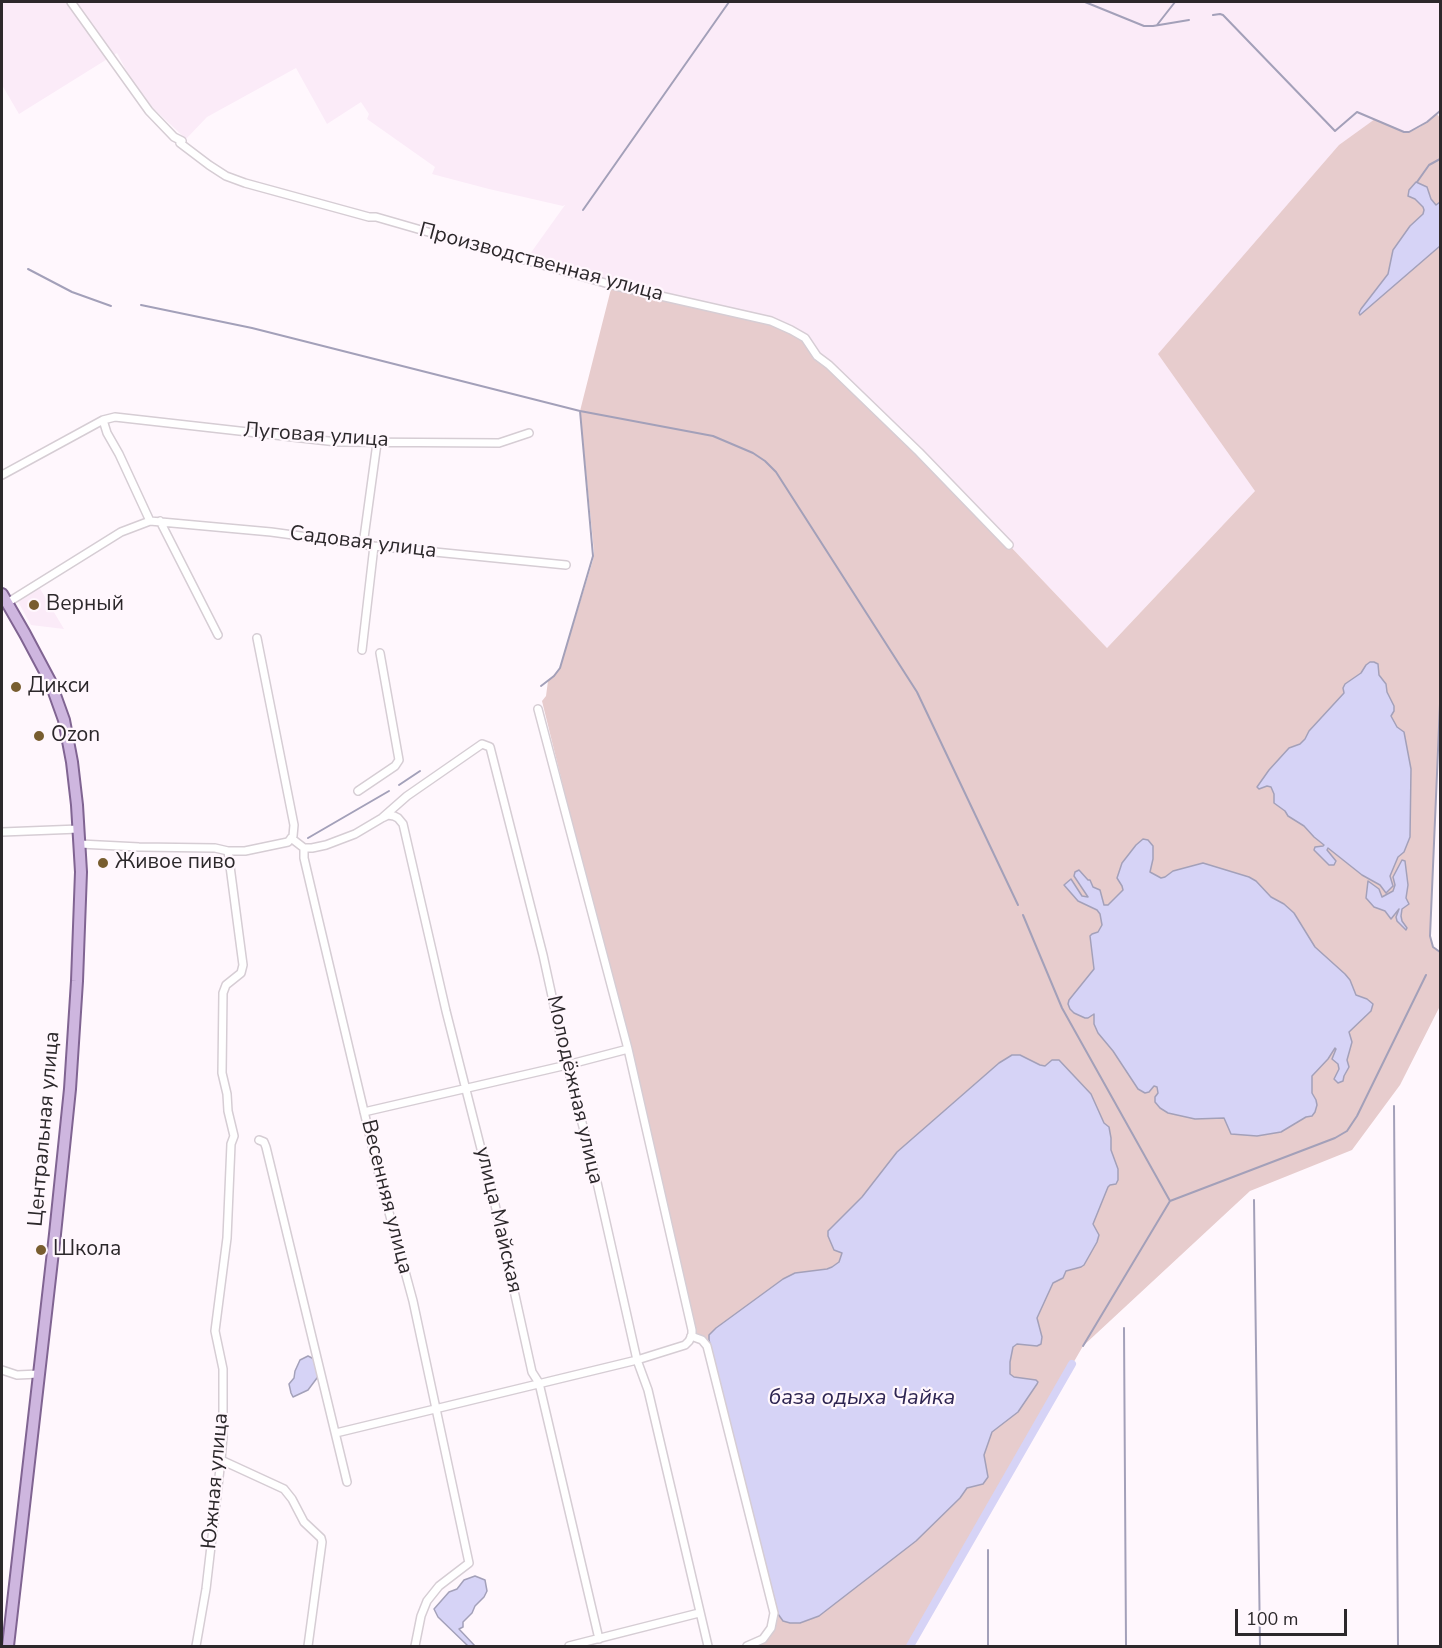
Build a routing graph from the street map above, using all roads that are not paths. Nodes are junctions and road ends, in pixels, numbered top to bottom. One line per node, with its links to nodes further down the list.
1 (71, 2): 9 (street, Производственная улица)
2 (103, 420): 4 (street, Луговая улица); 5 (street); 6 (street)
3 (529, 433): 4 (street, Луговая улица)
4 (376, 443): 8 (street)
5 (2, 476)
6 (150, 521): 7 (street, Садовая улица); 12 (street)
7 (160, 521): 8 (street, Садовая улица); 13 (street)
8 (363, 544): 10 (street, Садовая улица)
9 (1009, 545)
10 (374, 546): 11 (street, Садовая улица); 15 (street)
11 (566, 565)
12 (4, 598): 20 (main road, Центральная улица)
13 (218, 636)
14 (256, 639): 22 (street)
15 (362, 650)
16 (380, 653): 18 (street)
17 (538, 708): 26 (street)
18 (358, 791)
19 (382, 818): 24 (street, Молодёжная улица); 27 (street, Молодёжная улица); 28 (street, улица Майская)
20 (80, 829): 21 (street); 23 (main road, Центральная улица)
21 (2, 832)
22 (291, 838): 24 (street); 25 (street)
23 (80, 844): 25 (street); 34 (main road, Центральная улица)
24 (303, 848): 29 (street, Весенняя улица)
25 (228, 851): 38 (street, Южная улица)
26 (628, 1049): 27 (street); 31 (street)
27 (567, 1065): 28 (street); 32 (street, Молодёжная улица)
28 (466, 1088): 29 (street); 35 (street, улица Майская)
29 (364, 1112): 36 (street, Весенняя улица)
30 (259, 1140): 37 (street)
31 (692, 1336): 32 (street); 48 (street)
32 (637, 1360): 35 (street); 40 (street, Молодёжная улица)
33 (2, 1370): 34 (street)
34 (39, 1374): 42 (main road, Центральная улица)
35 (538, 1383): 36 (street); 41 (street, улица Майская)
36 (436, 1409): 37 (street); 45 (street, Весенняя улица)
37 (336, 1433): 39 (street)
38 (221, 1460): 43 (street, Южная улица); 44 (street)
39 (348, 1482)
40 (699, 1613): 41 (street); 47 (street, Молодёжная улица)
41 (599, 1639): 46 (street)
42 (8, 1647)
43 (196, 1647)
44 (308, 1647)
45 (415, 1647)
46 (569, 1647)
47 (708, 1647)
48 (747, 1647)

